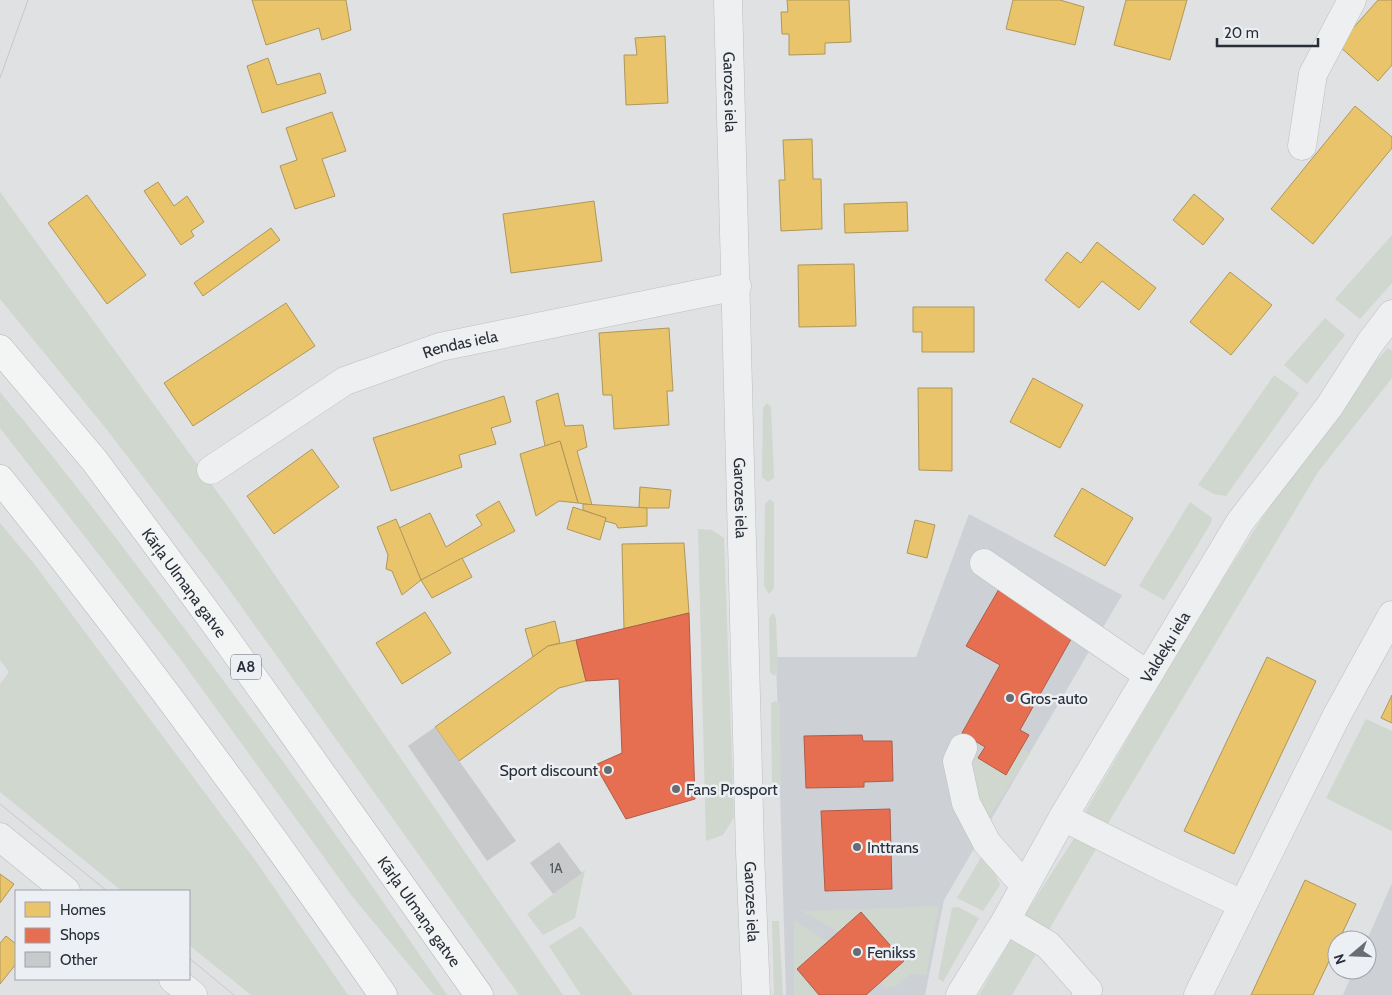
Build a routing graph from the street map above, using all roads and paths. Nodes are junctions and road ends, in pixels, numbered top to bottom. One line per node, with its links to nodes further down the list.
1 (728, 0): 4 (street, Garozes iela)
2 (1352, 0): 3 (street)
3 (1302, 146)
4 (737, 286): 7 (street, Rendas iela); 23 (street, Garozes iela)
5 (1389, 324): 11 (street, Valdeķu iela)
6 (0, 349): 22 (highway, Kārļa Ulmaņa gatve / A8)
7 (211, 470)
8 (0, 479): 21 (highway)
9 (984, 563): 11 (street)
10 (1392, 615): 17 (street)
11 (1148, 675): 13 (street, Valdeķu iela)
12 (963, 748): 15 (street)
13 (1063, 817): 15 (street, Valdeķu iela); 17 (street)
14 (0, 837): 16 (street)
15 (1025, 886): 18 (street, Valdeķu iela)
16 (65, 890)
17 (1242, 904): 26 (street)
18 (1006, 920): 24 (street, Valdeķu iela); 25 (street)
19 (174, 980): 20 (street)
20 (193, 995)
21 (383, 995)
22 (479, 995)
23 (756, 995)
24 (960, 995)
25 (1086, 995)
26 (1198, 995)

